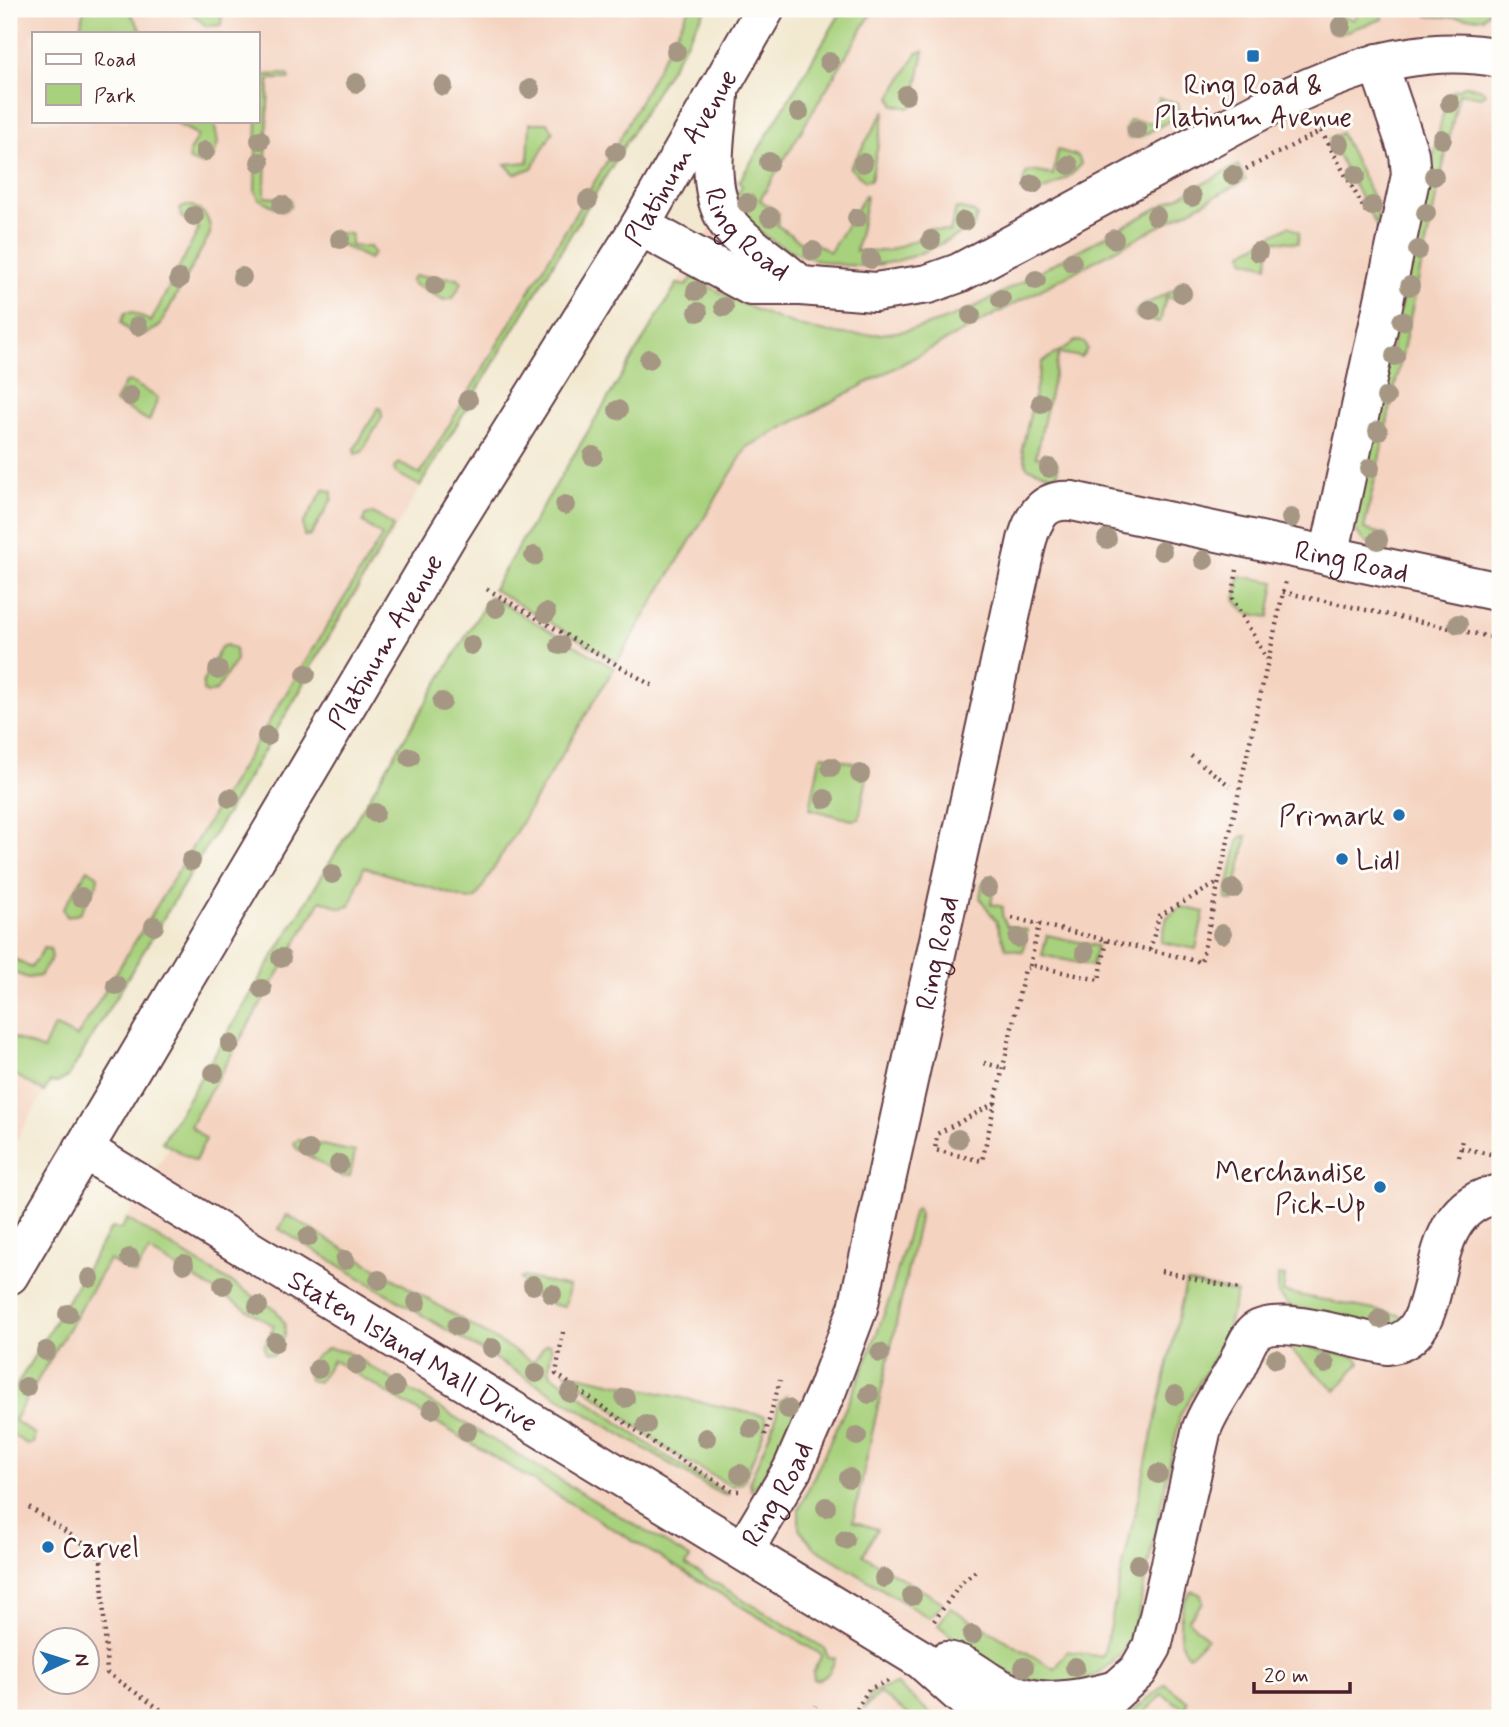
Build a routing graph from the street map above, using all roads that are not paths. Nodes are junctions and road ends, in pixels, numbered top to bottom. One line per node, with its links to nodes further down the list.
1 (765, 9): 4 (street, Platinum Avenue)
2 (1500, 58): 3 (street, Ring Road)
3 (1378, 63): 6 (street, Ring Road); 7 (street)
4 (720, 87): 5 (street, Platinum Avenue); 6 (street, Ring Road)
5 (640, 226): 6 (street, Ring Road); 9 (street, Platinum Avenue)
6 (801, 286)
7 (1329, 556): 8 (street, Ring Road); 12 (street, Ring Road)
8 (1500, 592)
9 (83, 1149): 11 (street, Platinum Avenue); 12 (street, Staten Island Mall Drive)
10 (1500, 1194): 14 (street)
11 (9, 1275)
12 (744, 1550): 13 (street, Ring Road)
13 (906, 1670): 14 (street); 15 (street, Ring Road)
14 (1118, 1690): 16 (street)
15 (987, 1718)
16 (1086, 1718)

